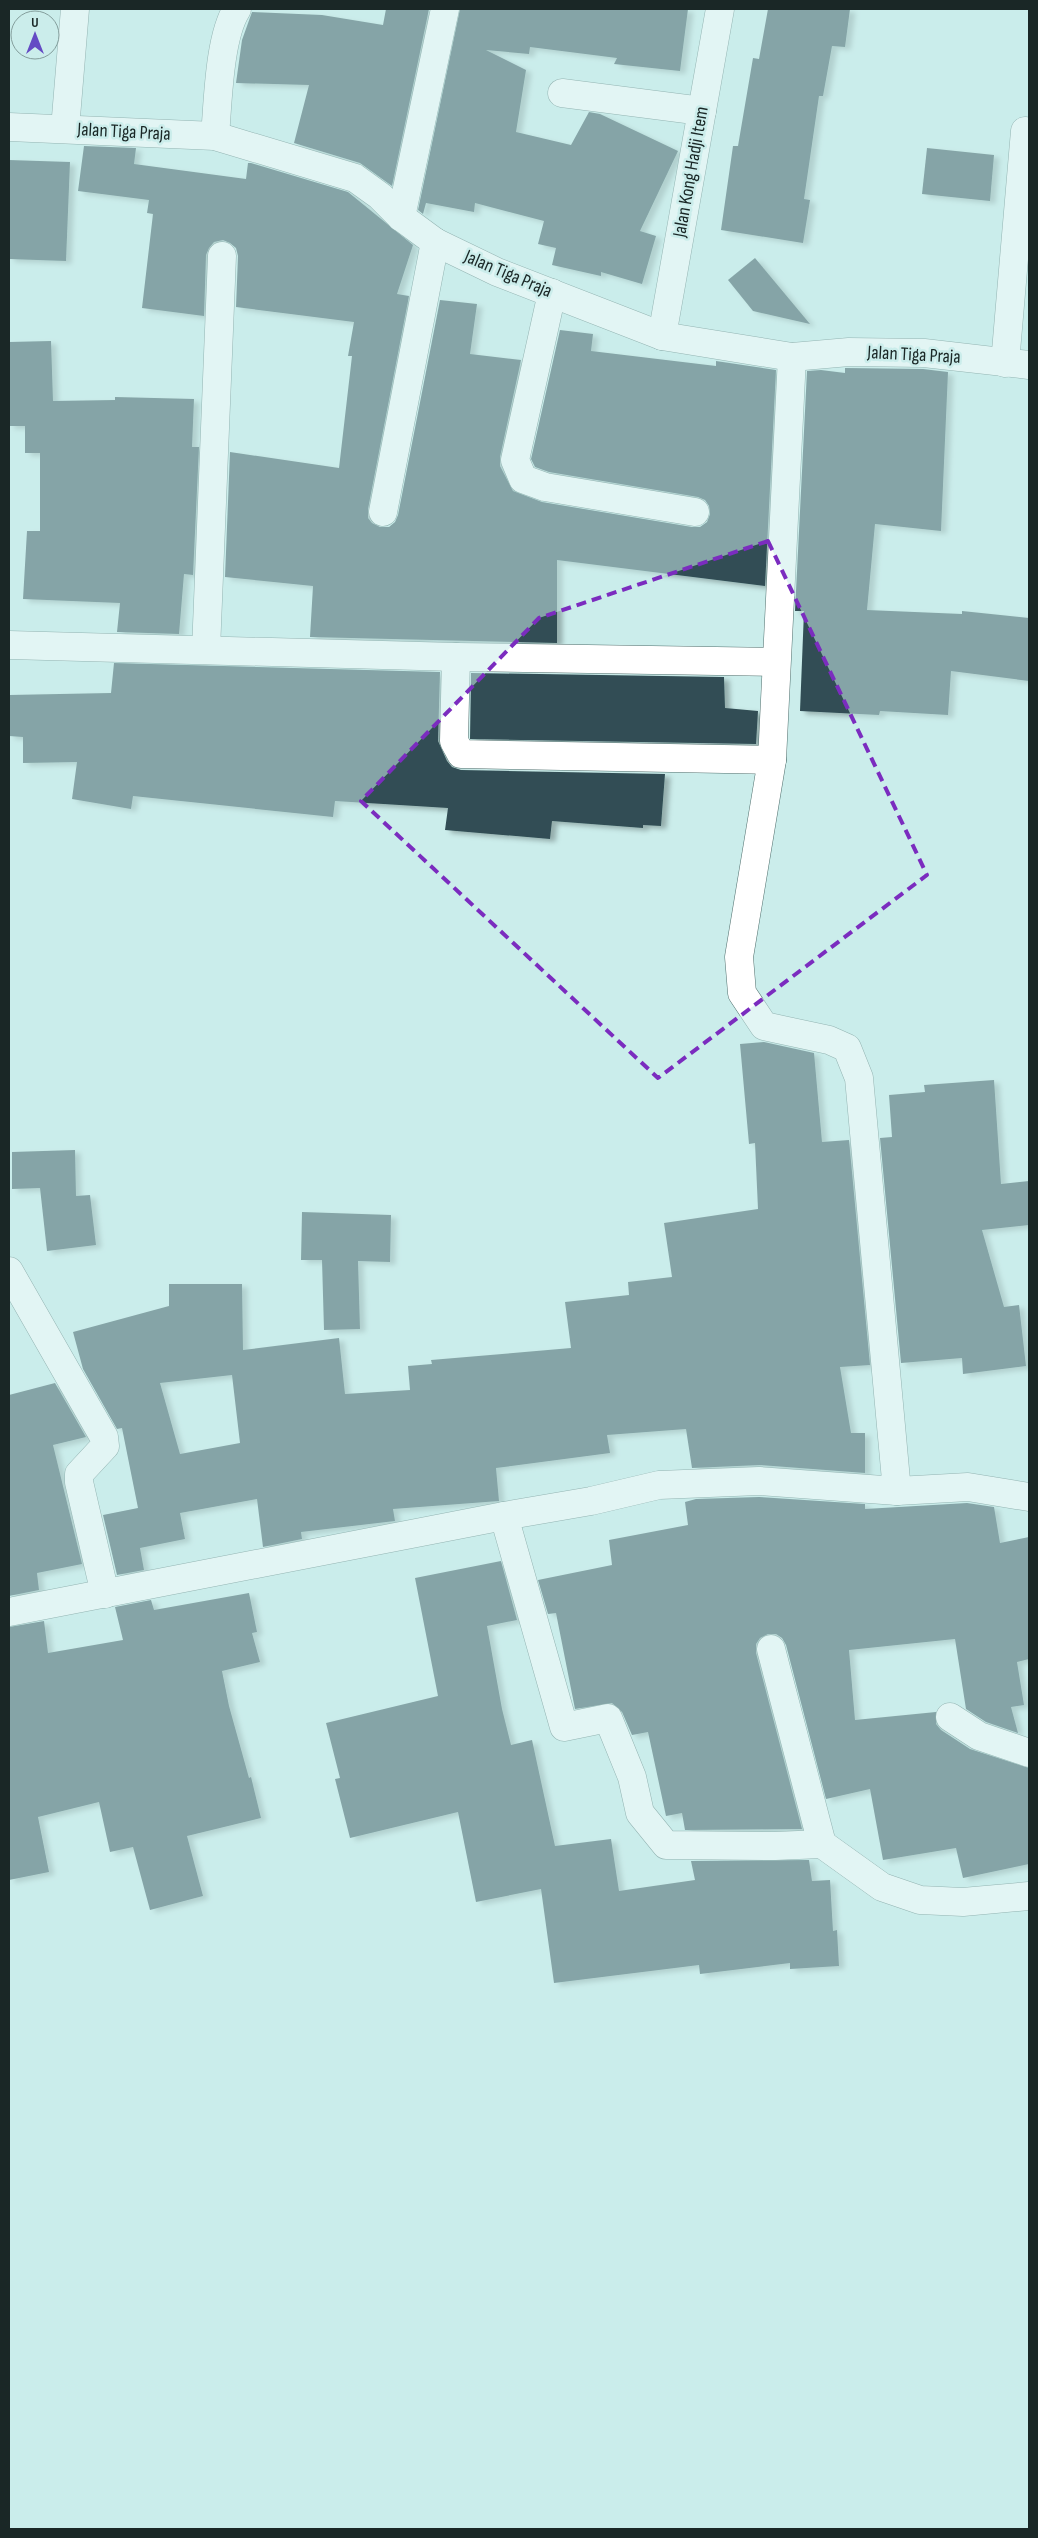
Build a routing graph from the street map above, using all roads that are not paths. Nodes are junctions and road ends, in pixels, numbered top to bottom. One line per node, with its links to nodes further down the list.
1 (75, 9): 8 (street)
2 (237, 9): 10 (street)
3 (445, 9): 11 (street)
4 (720, 9): 6 (street, Jalan Kong Hadji Item)
5 (562, 93): 6 (street)
6 (702, 112): 15 (street, Jalan Kong Hadji Item)
7 (9, 127): 8 (street, Jalan Tiga Praja)
8 (69, 130): 10 (street, Jalan Tiga Praja)
9 (1025, 131): 17 (street)
10 (215, 136): 11 (street, Jalan Tiga Praja)
11 (401, 218): 12 (street, Jalan Tiga Praja)
12 (434, 242): 14 (street, Jalan Tiga Praja); 18 (street)
13 (222, 256): 21 (street)
14 (552, 293): 15 (street, Jalan Tiga Praja); 19 (street)
15 (662, 336): 16 (street, Jalan Tiga Praja)
16 (792, 357): 17 (street, Jalan Tiga Praja); 23 (street)
17 (1017, 364)
18 (383, 512)
19 (695, 512)
20 (9, 644): 21 (street)
21 (206, 650): 22 (street)
22 (456, 657): 23 (street); 24 (street)
23 (776, 662): 24 (street)
24 (772, 760): 26 (street)
25 (9, 1271): 29 (street)
26 (897, 1492): 27 (street); 28 (street)
27 (1029, 1497)
28 (504, 1516): 29 (street); 34 (street)
29 (105, 1594): 30 (street)
30 (9, 1612)
31 (771, 1649): 34 (street)
32 (950, 1717): 33 (street)
33 (1029, 1753)
34 (822, 1844): 35 (street)
35 (1029, 1896)

